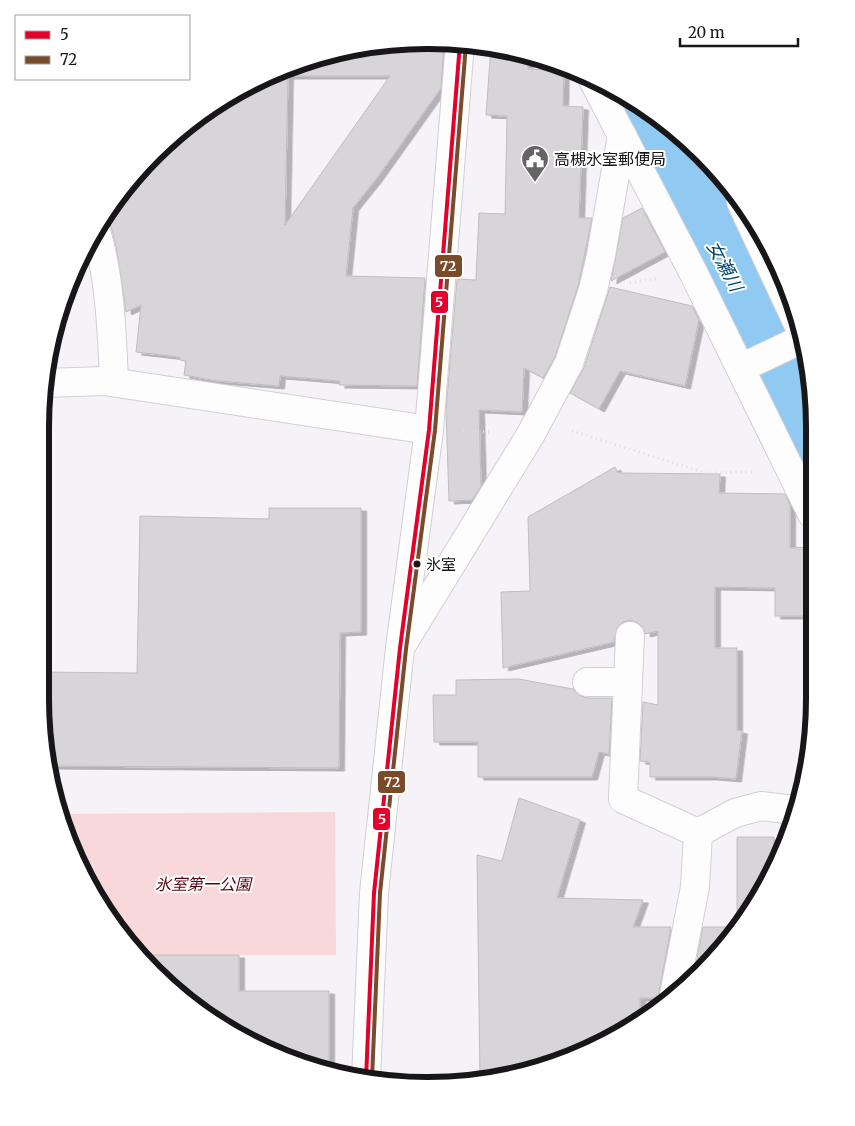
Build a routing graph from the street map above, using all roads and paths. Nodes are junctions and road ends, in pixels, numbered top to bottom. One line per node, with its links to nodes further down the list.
1 (459, 51): 12 (street)
2 (598, 90): 3 (street)
3 (622, 135): 5 (street); 6 (street)
4 (98, 239): 9 (street)
5 (693, 272): 6 (path); 8 (street)
6 (593, 290): 11 (street)
7 (796, 342): 8 (street)
8 (741, 368): 13 (street)
9 (114, 382): 10 (street); 12 (street)
10 (52, 383)
11 (535, 427): 12 (path); 13 (path); 16 (street)
12 (429, 430): 16 (street)
13 (791, 471): 14 (street)
14 (806, 502)
15 (630, 636): 18 (street)
16 (400, 648): 22 (street)
17 (587, 682): 18 (street)
18 (628, 682): 20 (street)
19 (789, 809): 20 (street)
20 (698, 833): 21 (street)
21 (676, 984)
22 (366, 1072)

